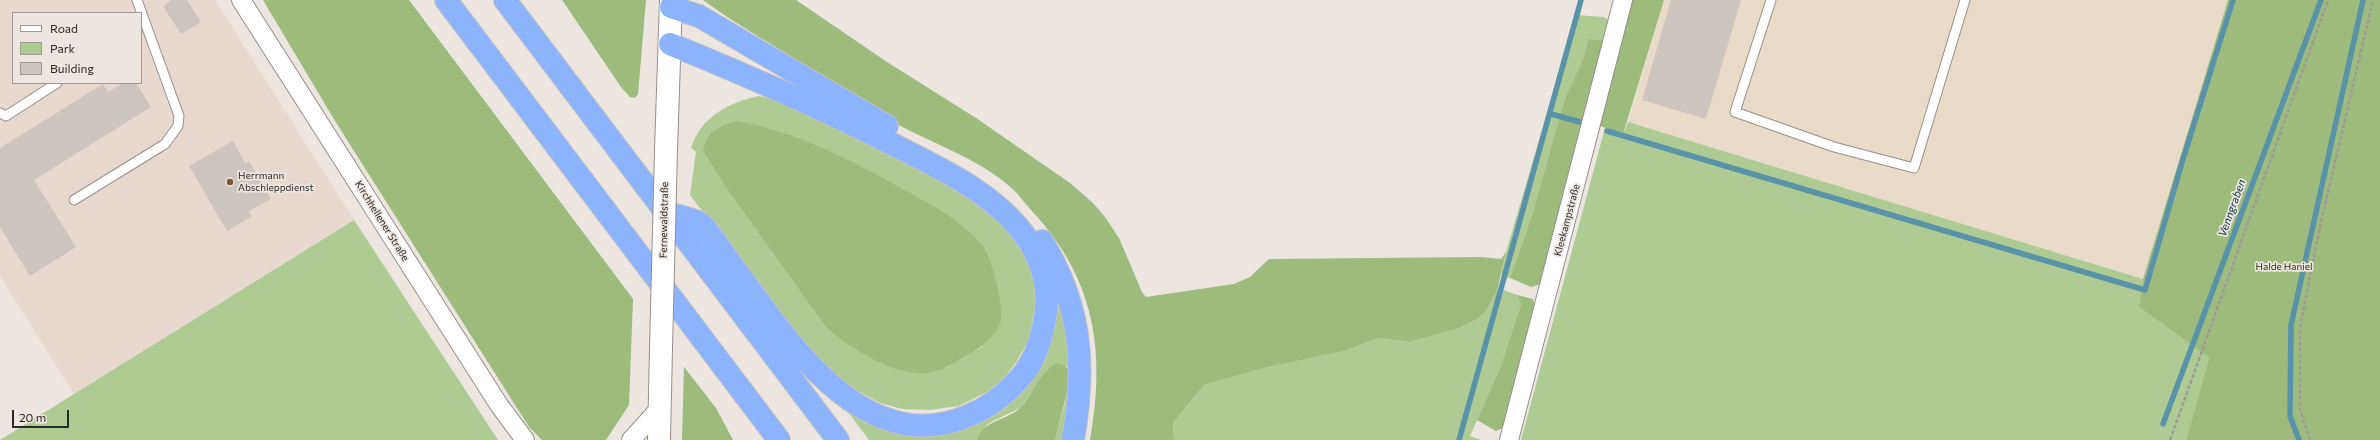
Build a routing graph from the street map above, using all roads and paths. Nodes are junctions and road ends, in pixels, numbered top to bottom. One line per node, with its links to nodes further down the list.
1 (137, 0): 11 (lane)
2 (241, 0): 19 (street, Kirchhellener Straße)
3 (446, 0): 22 (highway)
4 (505, 0): 17 (highway)
5 (1623, 0): 25 (street, Kleekampstraße)
6 (1770, 0): 7 (lane)
7 (1965, 0)
8 (2328, 0): 26 (path)
9 (2373, 0): 27 (path)
10 (671, 3): 13 (main road, Fernewaldstraße); 24 (highway)
11 (140, 12)
12 (144, 26): 16 (lane)
13 (670, 44): 17 (highway); 18 (main road, Fernewaldstraße, bridge)
14 (55, 84): 15 (lane)
15 (0, 114)
16 (74, 200)
17 (667, 213): 23 (highway)
18 (660, 408): 20 (street); 21 (main road, Fernewaldstraße)
19 (524, 440)
20 (631, 440)
21 (659, 440)
22 (779, 440)
23 (838, 440)
24 (1073, 440)
25 (1509, 440)
26 (2170, 440)
27 (2310, 440)

